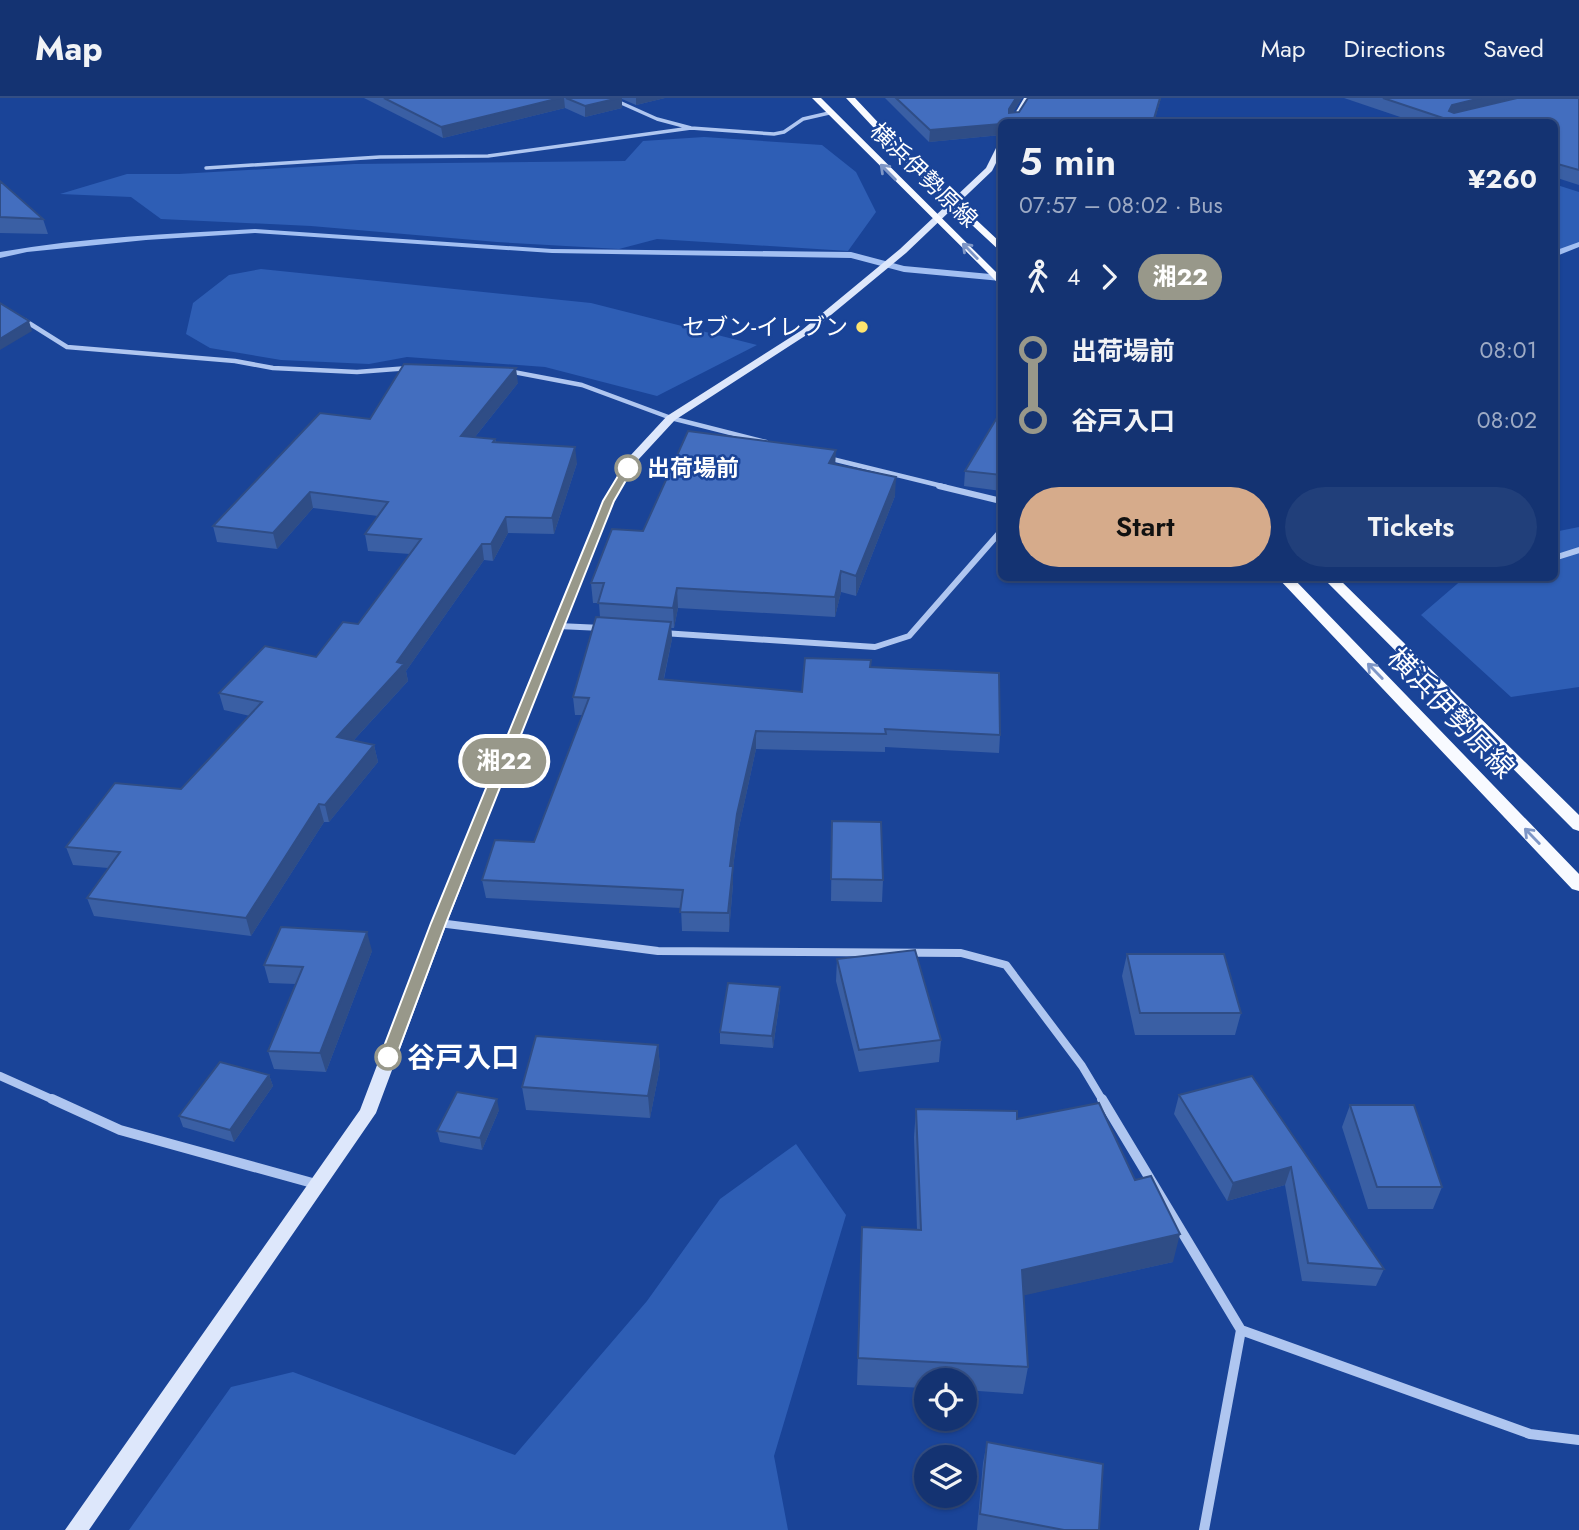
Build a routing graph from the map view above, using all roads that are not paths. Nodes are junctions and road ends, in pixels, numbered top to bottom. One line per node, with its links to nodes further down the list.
1 (610, 98): 7 (street)
2 (816, 98): 5 (main road, 横浜伊勢原線)
3 (850, 98): 10 (main road, 横浜伊勢原線)
4 (1027, 98): 6 (street)
5 (829, 113): 7 (street); 11 (main road, 横浜伊勢原線, one-way to 5)
6 (1015, 119)
7 (691, 128): 9 (street)
8 (998, 152): 10 (street)
9 (206, 168)
10 (954, 203): 11 (street); 12 (main road, 横浜伊勢原線)
11 (937, 220): 13 (main road, 横浜伊勢原線, one-way to 11); 17 (street)
12 (998, 245)
13 (998, 280)
14 (16, 315): 15 (street)
15 (411, 368)
16 (503, 370): 17 (street)
17 (671, 418): 18 (street); 26 (street)
18 (777, 445)
19 (816, 455): 20 (street)
20 (998, 500)
21 (998, 534): 28 (street)
22 (1579, 550): 23 (street)
23 (1558, 557)
24 (1288, 581): 30 (main road, 横浜伊勢原線, one-way to 24)
25 (1333, 581): 29 (main road, 横浜伊勢原線)
26 (558, 626): 27 (street); 31 (street)
27 (613, 629)
28 (655, 632)
29 (1579, 825)
30 (1579, 885)
31 (439, 923): 33 (street); 34 (street)
32 (0, 1076): 33 (street)
33 (318, 1184): 36 (street)
34 (1241, 1330): 35 (street); 37 (street)
35 (1579, 1440)
36 (76, 1530)
37 (1204, 1530)

